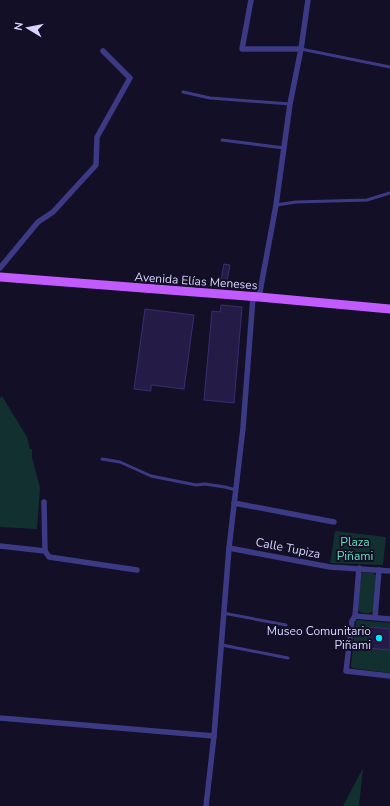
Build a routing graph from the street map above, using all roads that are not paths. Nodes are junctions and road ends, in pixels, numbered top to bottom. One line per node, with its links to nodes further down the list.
1 (252, 0): 3 (street)
2 (308, 0): 3 (street)
3 (301, 49): 5 (lane); 7 (street)
4 (103, 51): 12 (street)
5 (390, 67)
6 (183, 92): 7 (lane)
7 (290, 104): 9 (street)
8 (222, 140): 9 (lane)
9 (284, 148): 11 (street)
10 (390, 193): 11 (lane)
11 (276, 205): 14 (street)
12 (0, 268)
13 (0, 277): 14 (main road, Avenida Elías Meneses)
14 (256, 297): 15 (main road, Avenida Elías Meneses); 17 (street)
15 (390, 309)
16 (102, 459): 17 (lane)
17 (236, 490): 19 (street)
18 (44, 502): 23 (street)
19 (234, 503): 20 (street); 22 (street)
20 (334, 522)
21 (0, 546): 23 (street)
22 (229, 548): 24 (street, Calle Tupiza); 28 (street)
23 (45, 551): 25 (street)
24 (359, 568): 26 (street, Calle Tupiza); 29 (street)
25 (136, 570)
26 (379, 570): 27 (street, Calle Tupiza); 30 (street)
27 (390, 571)
28 (224, 613): 32 (lane); 33 (street)
29 (355, 616): 30 (street); 35 (street)
30 (375, 617): 31 (street)
31 (390, 619)
32 (286, 625)
33 (222, 645): 34 (lane); 37 (street)
34 (288, 658)
35 (390, 676)
36 (0, 718): 37 (street)
37 (214, 736): 38 (street)
38 (206, 806)

